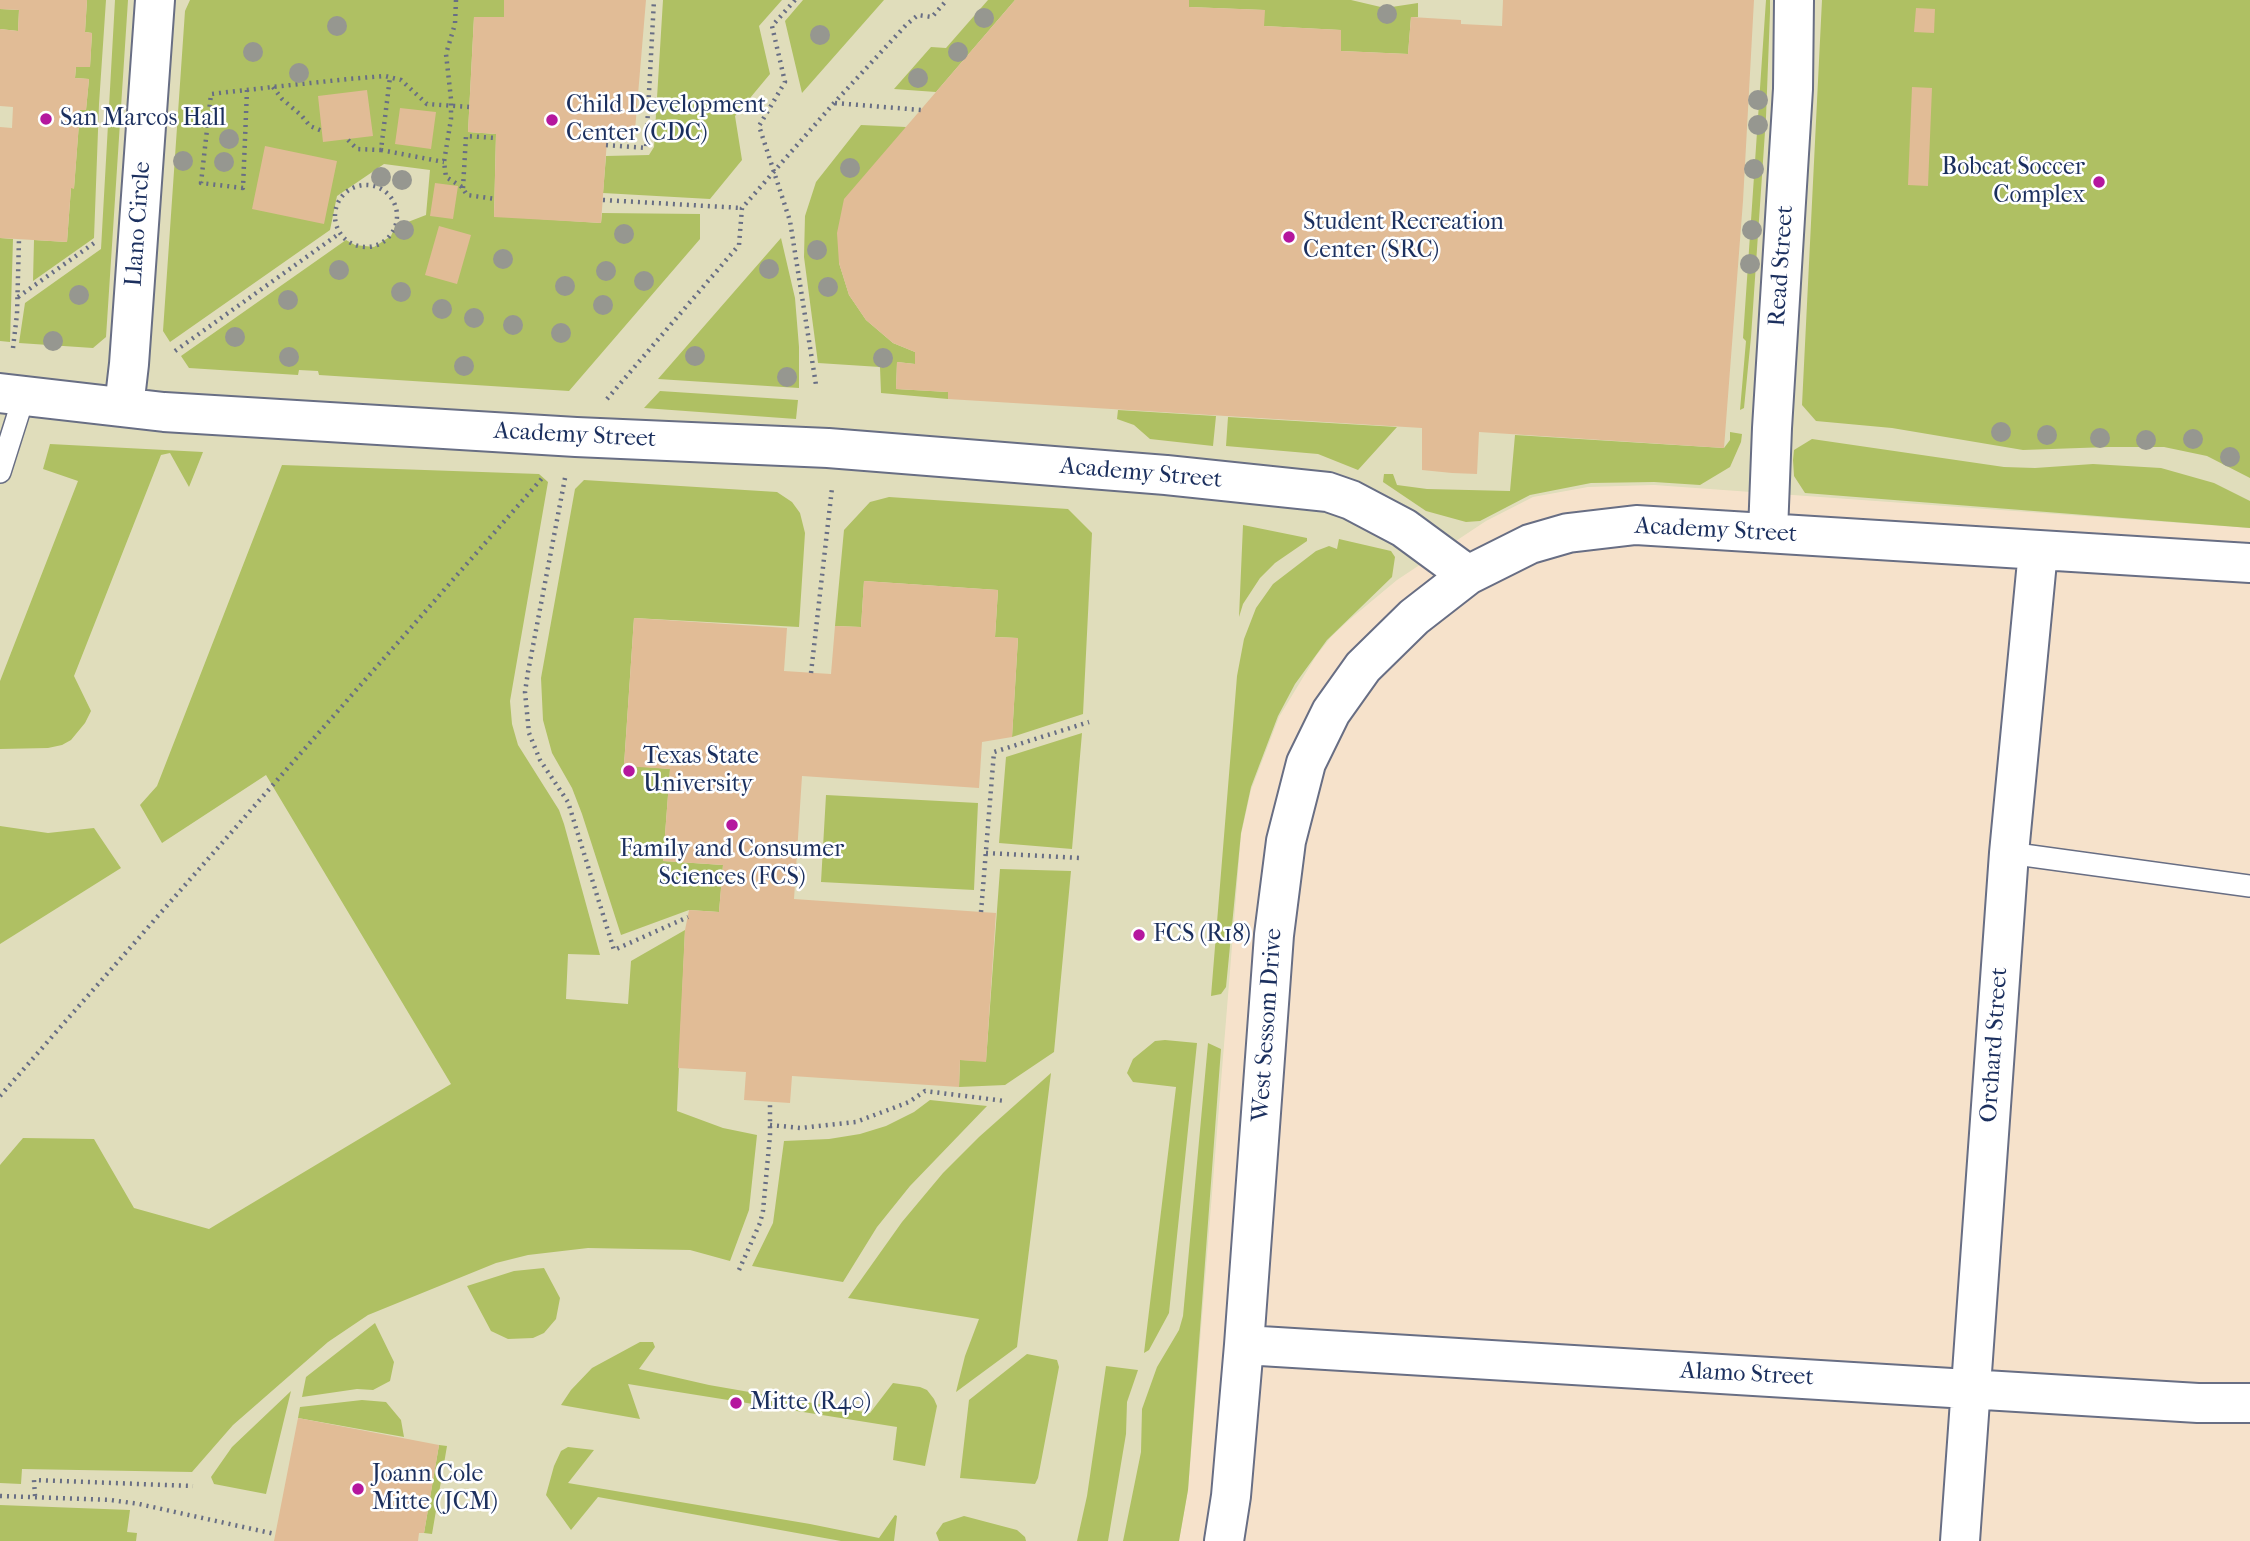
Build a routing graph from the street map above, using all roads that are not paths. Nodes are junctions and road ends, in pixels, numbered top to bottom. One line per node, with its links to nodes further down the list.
1 (155, 0): 4 (street, Llano Circle)
2 (1794, 0): 6 (street, Read Street)
3 (12, 394): 4 (street, Academy Street); 5 (lane)
4 (124, 407): 9 (street, Academy Street)
5 (0, 472)
6 (1768, 532): 7 (street, Academy Street); 9 (street, Academy Street)
7 (2038, 551): 8 (street, Academy Street); 10 (street, Orchard Street)
8 (2250, 563)
9 (1468, 575): 12 (street, West Sessom Drive)
10 (2009, 853): 11 (lane); 13 (street, Orchard Street)
11 (2250, 886)
12 (1244, 1345): 13 (street, Alamo Street); 15 (street, West Sessom Drive)
13 (1970, 1388): 14 (street, Alamo Street); 16 (street, Orchard Street)
14 (2250, 1403)
15 (1224, 1541)
16 (1960, 1541)

